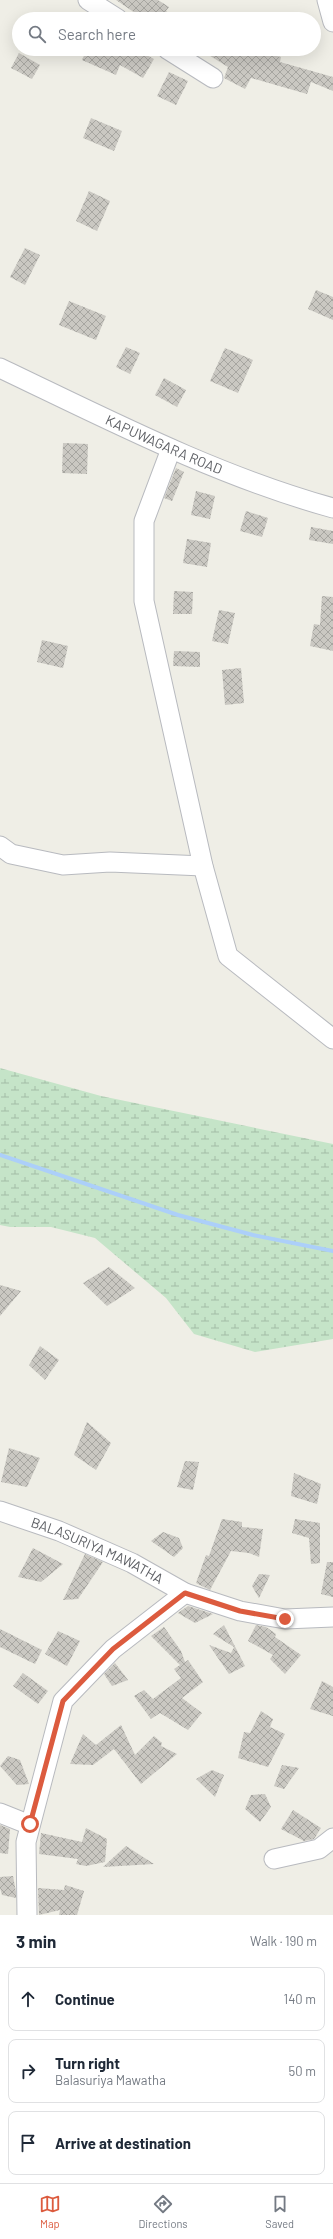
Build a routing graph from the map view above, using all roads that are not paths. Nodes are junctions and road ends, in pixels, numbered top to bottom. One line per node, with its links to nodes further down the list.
1 (88, 0): 3 (street)
2 (327, 0): 4 (street)
3 (107, 12)
4 (333, 22)
5 (178, 56): 6 (street)
6 (213, 78)
7 (0, 368): 8 (street, KAPUWAGARA ROAD)
8 (171, 449): 9 (street, KAPUWAGARA ROAD); 11 (street)
9 (333, 508)
10 (0, 846): 11 (street)
11 (203, 866): 12 (street)
12 (333, 1040)
13 (0, 1511): 14 (street, BALASURIYA MAWATHA)
14 (185, 1593): 15 (street, BALASURIYA MAWATHA); 17 (street)
15 (333, 1617)
16 (0, 1813): 17 (street)
17 (30, 1824): 20 (street)
18 (333, 1838): 19 (street)
19 (274, 1859)
20 (26, 1915)

